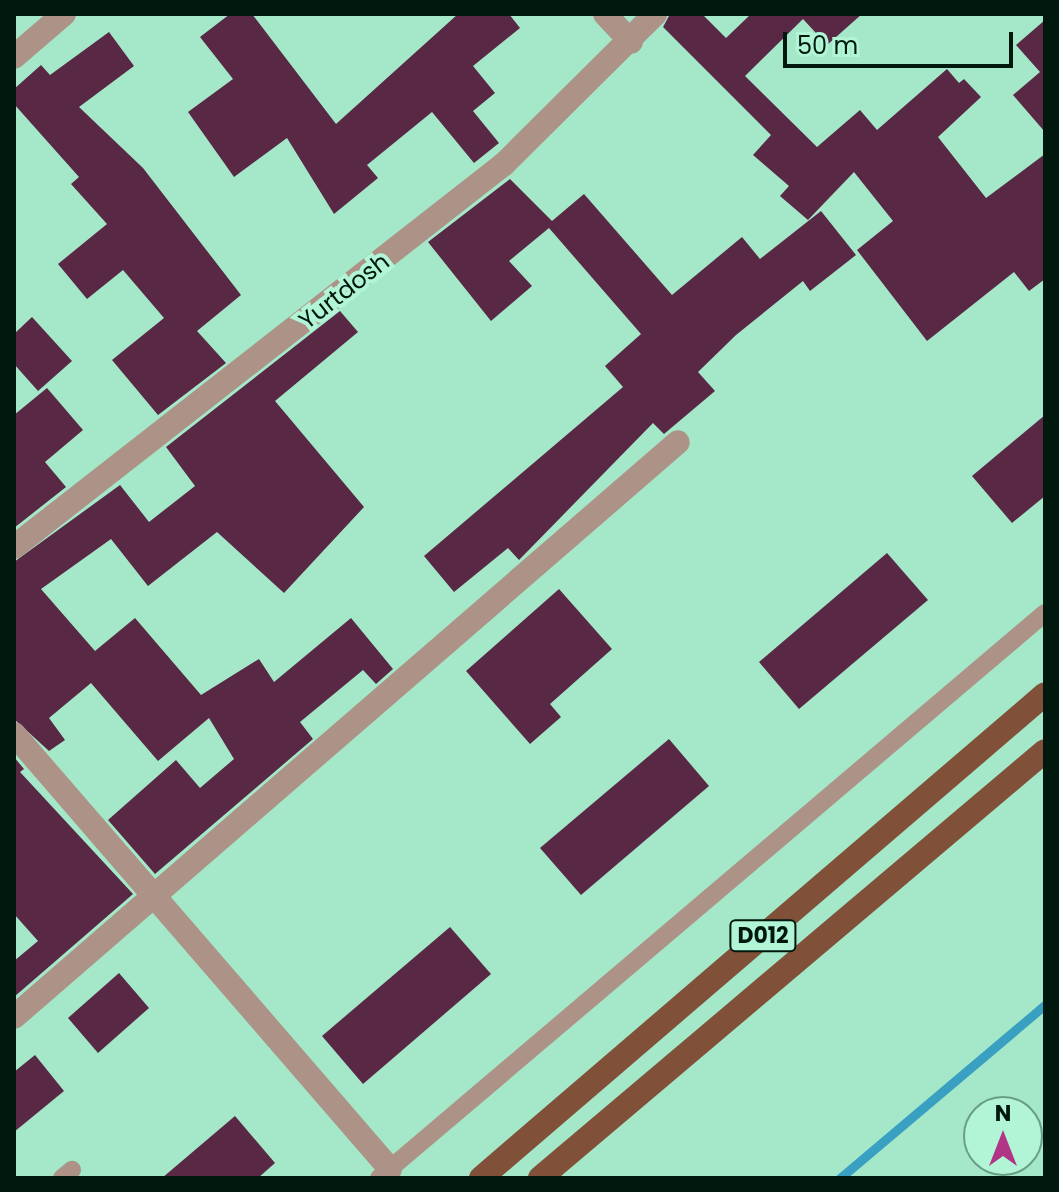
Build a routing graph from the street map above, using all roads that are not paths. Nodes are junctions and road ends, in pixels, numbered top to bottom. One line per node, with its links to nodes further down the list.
1 (64, 14): 5 (street)
2 (605, 14): 4 (street)
3 (655, 14): 4 (street, Yurtdosh)
4 (631, 42): 7 (street, Yurtdosh)
5 (14, 57)
6 (678, 442): 12 (street)
7 (14, 547)
8 (1045, 613): 14 (lane)
9 (1045, 694): 15 (highway, D012)
10 (14, 734): 12 (street)
11 (1045, 751): 16 (highway, D012)
12 (155, 894): 13 (street); 14 (street)
13 (14, 1017)
14 (384, 1173)
15 (481, 1178)
16 (540, 1178)

